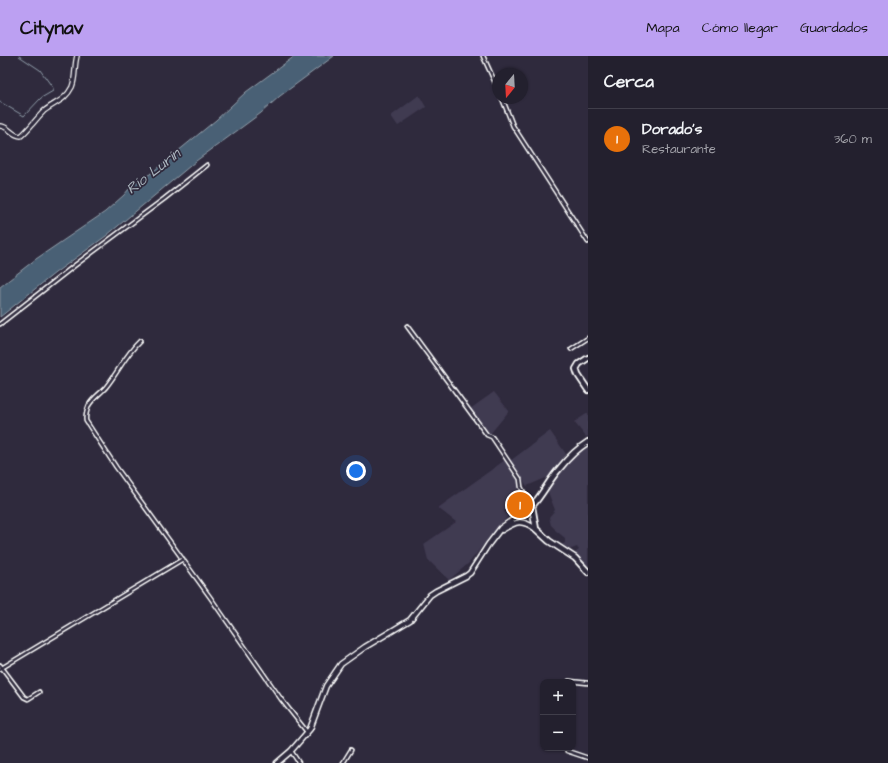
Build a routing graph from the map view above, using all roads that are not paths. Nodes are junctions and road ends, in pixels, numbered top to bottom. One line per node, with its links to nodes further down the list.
1 (77, 56): 5 (street)
2 (483, 56): 3 (street)
3 (492, 76)
4 (504, 104): 7 (street)
5 (0, 126)
6 (207, 166): 8 (street)
7 (588, 242)
8 (0, 324)
9 (407, 326): 16 (street)
10 (588, 338): 12 (street)
11 (140, 341): 19 (street)
12 (571, 349)
13 (588, 358): 14 (main road)
14 (588, 390)
15 (588, 442): 16 (main road)
16 (532, 506): 17 (main road); 18 (main road)
17 (536, 529): 18 (main road); 20 (main road)
18 (494, 537): 26 (main road)
19 (183, 559): 22 (street); 26 (street)
20 (588, 572)
21 (0, 665): 22 (street)
22 (1, 668): 25 (street)
23 (576, 682): 24 (street)
24 (588, 683)
25 (39, 692)
26 (308, 732): 28 (main road)
27 (351, 750): 33 (street)
28 (291, 751): 31 (main road); 32 (street)
29 (567, 751): 30 (street)
30 (588, 758)
31 (277, 763)
32 (299, 763)
33 (343, 763)

